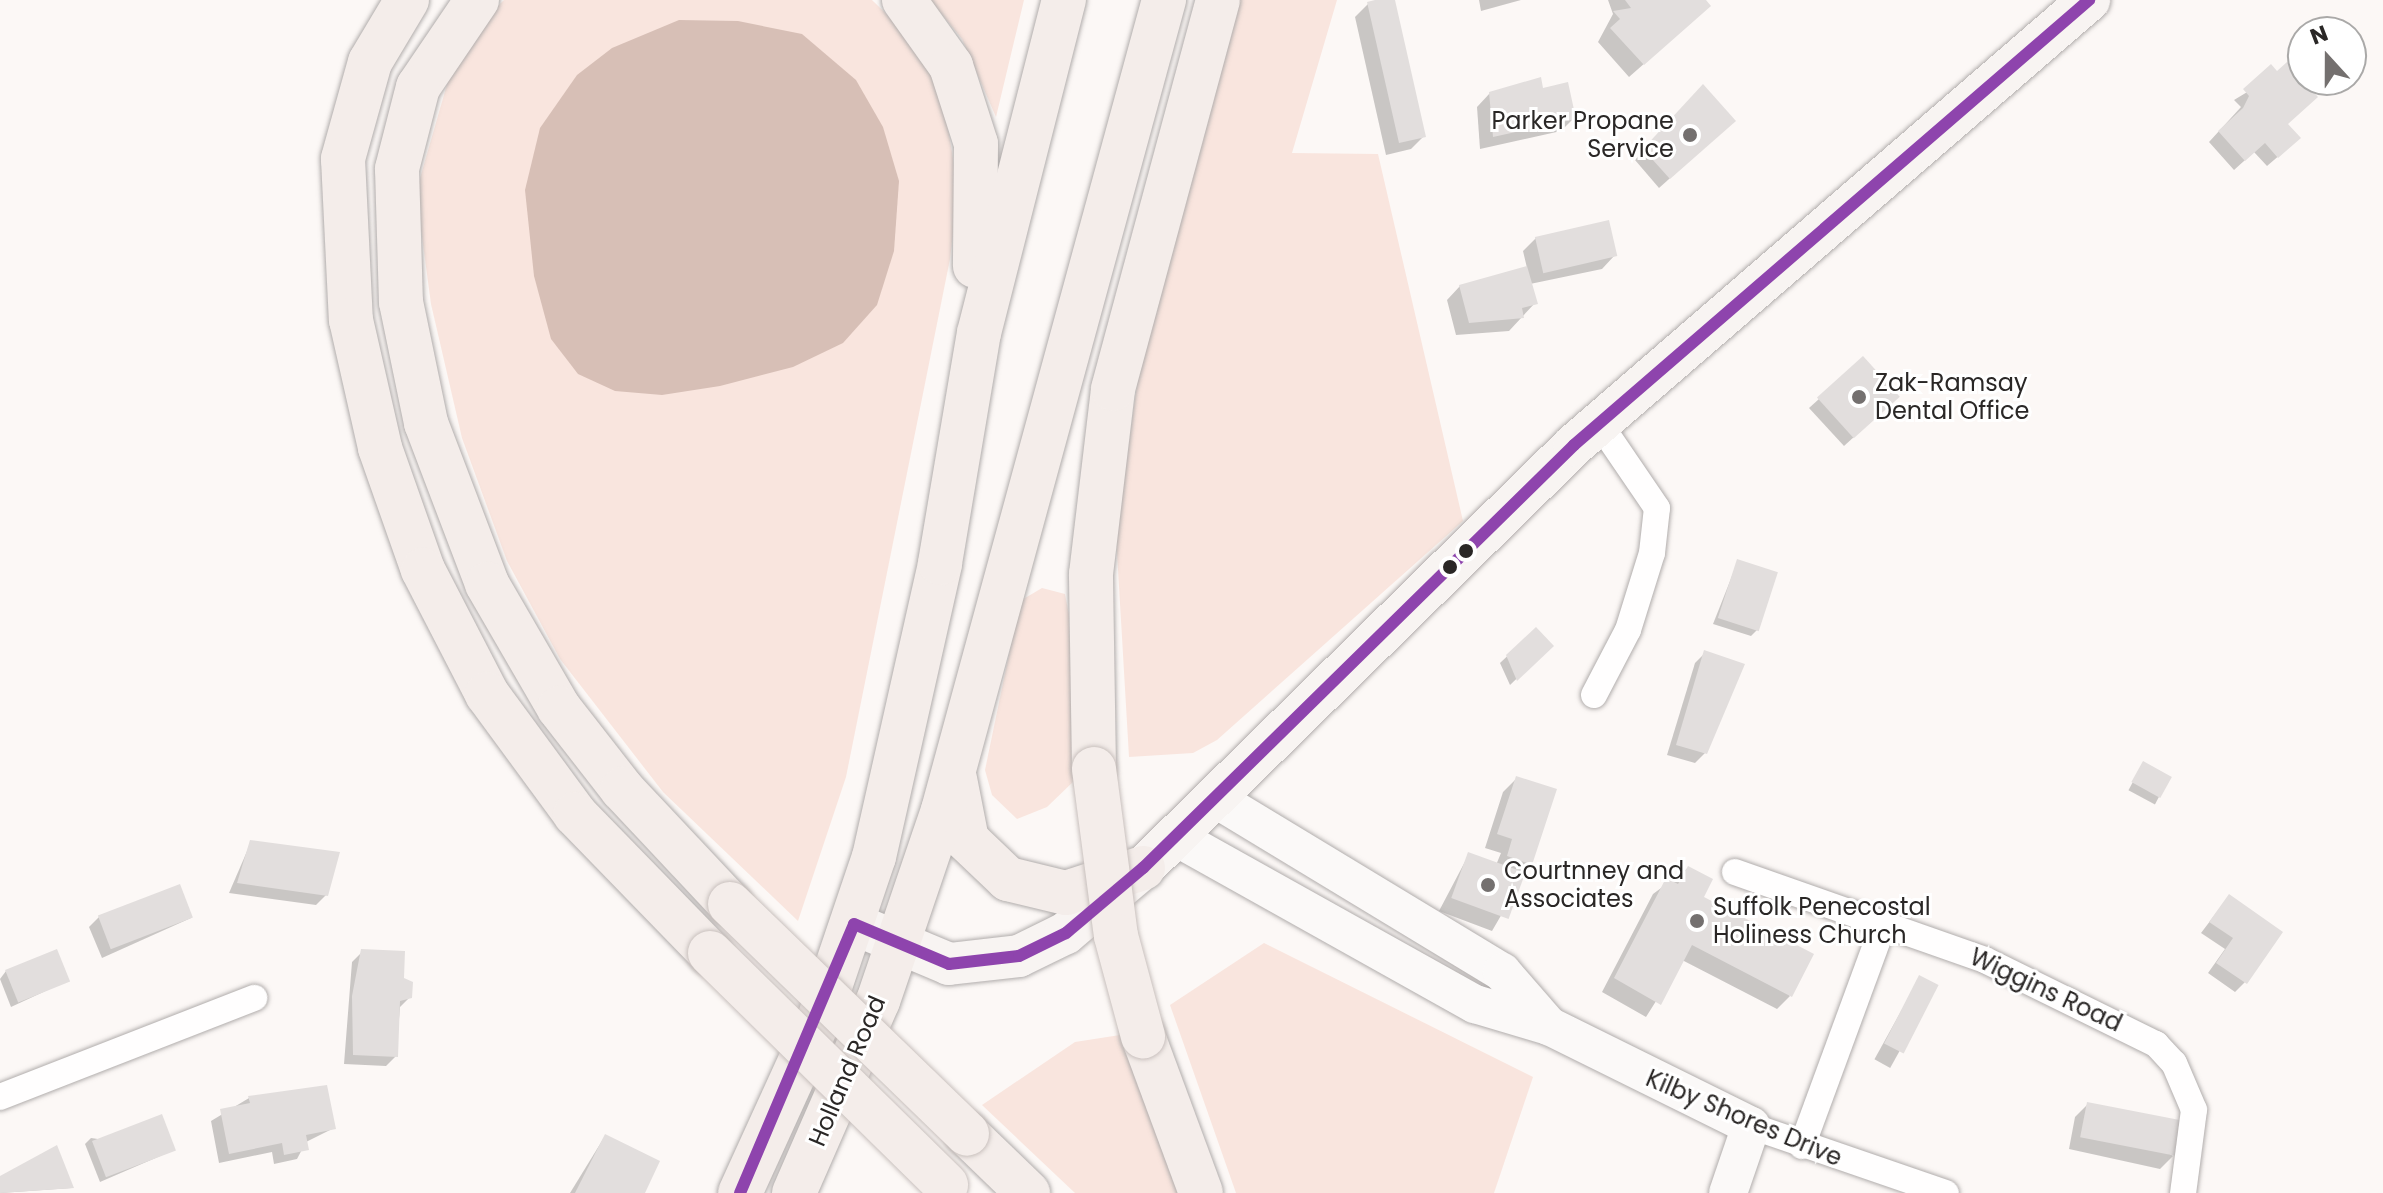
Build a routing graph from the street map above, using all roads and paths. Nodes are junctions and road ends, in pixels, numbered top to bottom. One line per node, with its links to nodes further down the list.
1 (407, 0): 24 (highway, bridge)
2 (477, 0): 27 (highway, bridge)
3 (904, 0): 8 (highway)
4 (1064, 0): 8 (highway)
5 (1164, 0): 11 (highway, Holland Road)
6 (1218, 0): 28 (highway, bridge)
7 (2089, 0): 9 (main road)
8 (979, 333): 16 (highway, Holland Road)
9 (1599, 423): 10 (street); 12 (main road)
10 (1594, 695)
11 (955, 771): 14 (highway); 18 (highway, Holland Road)
12 (1213, 797): 13 (main road); 20 (street, Kilby Shores Drive)
13 (1174, 836): 14 (main road); 20 (street, Kilby Shores Drive)
14 (1143, 868): 18 (main road)
15 (1735, 872): 17 (street, Wiggins Road)
16 (854, 924): 18 (main road); 25 (highway, Holland Road)
17 (1882, 928): 23 (street); 31 (street, Wiggins Road)
18 (897, 947): 26 (highway, Holland Road)
19 (254, 998): 21 (street)
20 (1549, 1026): 22 (street, Kilby Shores Drive)
21 (0, 1097)
22 (1751, 1126): 23 (street, Kilby Shores Drive); 29 (street)
23 (1802, 1146): 30 (street, Kilby Shores Drive)
24 (950, 1189)
25 (740, 1193)
26 (794, 1193)
27 (1028, 1193)
28 (1201, 1193)
29 (1728, 1193)
30 (1946, 1193)
31 (2183, 1193)

